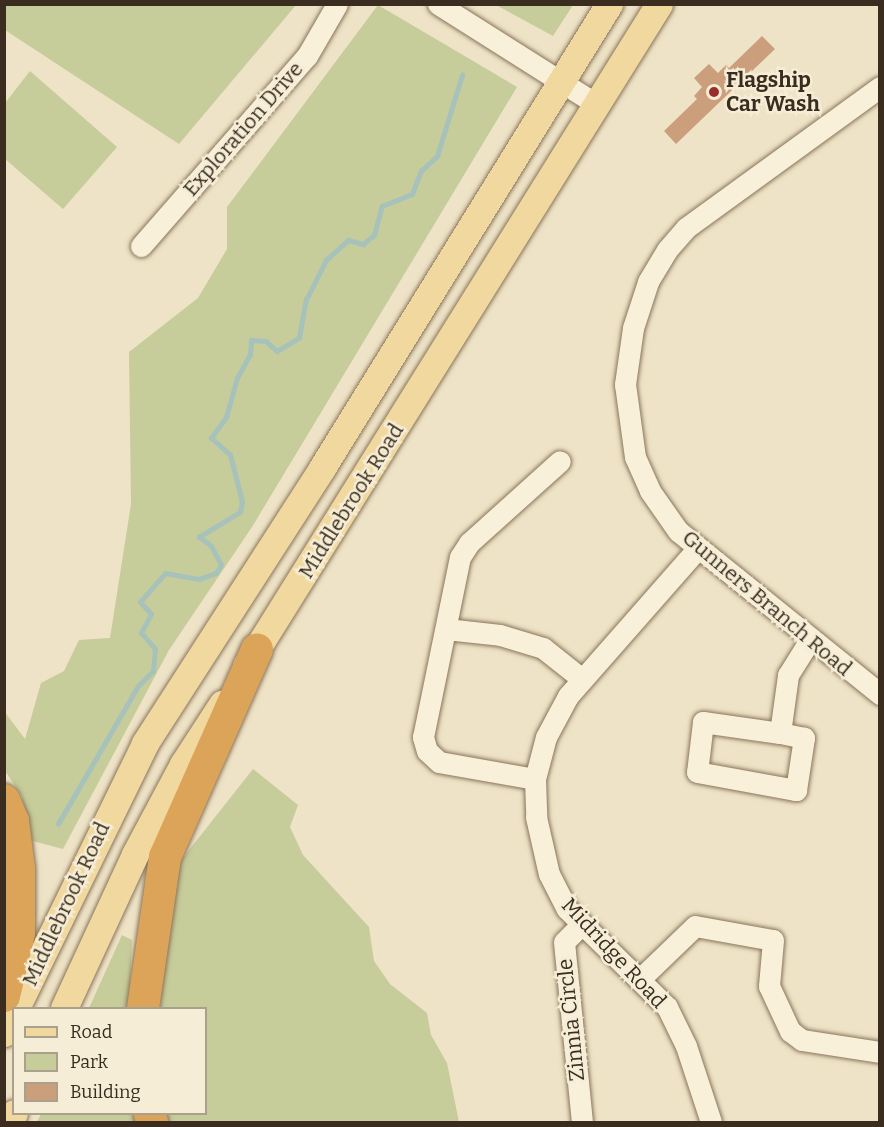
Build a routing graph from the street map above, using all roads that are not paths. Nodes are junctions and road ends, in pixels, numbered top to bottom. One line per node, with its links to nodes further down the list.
1 (337, 4): 8 (street, Exploration Drive)
2 (438, 4): 5 (street)
3 (609, 4): 5 (main road, Middlebrook Road)
4 (659, 4): 7 (main road, Middlebrook Road)
5 (562, 83): 7 (street); 22 (main road, Middlebrook Road)
6 (879, 87): 10 (street, Gunners Branch Road)
7 (598, 105): 13 (main road, Middlebrook Road)
8 (141, 246)
9 (560, 461): 11 (street)
10 (698, 548): 12 (street, Gunners Branch Road); 14 (street, Midridge Road)
11 (446, 629): 14 (street); 17 (street)
12 (809, 641): 15 (street, Gunners Branch Road); 16 (street)
13 (257, 649): 23 (main road, Middlebrook Road); 24 (highway)
14 (582, 679): 17 (street, Midridge Road)
15 (879, 694)
16 (780, 733): 16 (street)
17 (535, 779): 19 (street, Midridge Road)
18 (4, 800): 21 (highway)
19 (582, 924): 20 (street, Midridge Road); 28 (street, Zinnia Circle)
20 (640, 979): 27 (street); 29 (street, Midridge Road)
21 (4, 996)
22 (16, 1007)
23 (64, 1007)
24 (143, 1007)
25 (12, 1019): 26 (main road)
26 (4, 1033)
27 (879, 1052)
28 (582, 1122)
29 (711, 1122)

